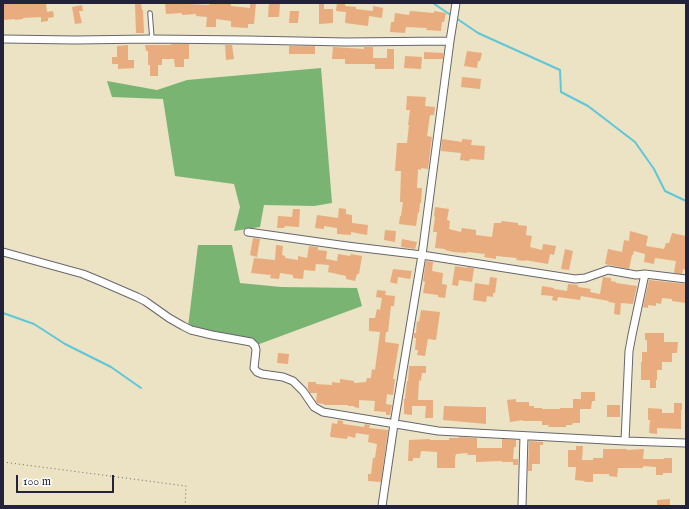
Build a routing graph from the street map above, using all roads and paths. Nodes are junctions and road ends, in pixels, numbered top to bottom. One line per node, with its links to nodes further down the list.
1 (456, 3): 5 (street)
2 (150, 13): 4 (lane)
3 (3, 39): 4 (street)
4 (152, 39): 5 (street)
5 (450, 42): 8 (street)
6 (248, 232): 8 (street)
7 (3, 252): 11 (street)
8 (422, 255): 9 (street); 11 (street)
9 (645, 274): 10 (street); 13 (street)
10 (686, 279)
11 (394, 424): 12 (street); 16 (street)
12 (524, 436): 13 (street); 18 (street)
13 (625, 441): 14 (street)
14 (686, 443)
15 (3, 462): 17 (path)
16 (383, 505)
17 (185, 506)
18 (522, 506)

